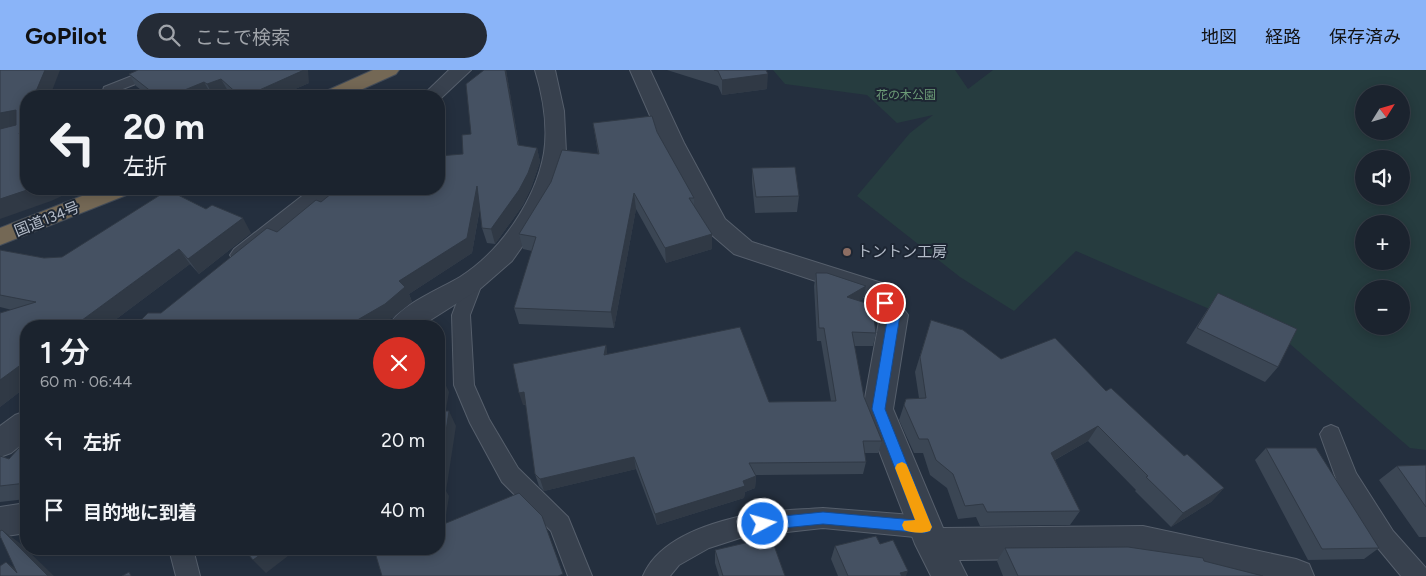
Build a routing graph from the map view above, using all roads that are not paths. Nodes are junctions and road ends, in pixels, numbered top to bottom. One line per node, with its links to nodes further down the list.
1 (159, 70): 6 (lane)
2 (389, 70): 7 (highway)
3 (461, 70): 8 (street)
4 (545, 70): 13 (street)
5 (640, 70): 20 (street)
6 (109, 90)
7 (344, 90)
8 (439, 90)
9 (106, 195): 11 (highway, 国道134号)
10 (318, 195): 12 (street)
11 (0, 237)
12 (227, 268)
13 (474, 281): 14 (street); 23 (lane)
14 (410, 320)
15 (20, 429): 17 (street)
16 (1331, 434): 27 (lane)
17 (0, 444)
18 (20, 519): 19 (street)
19 (0, 522)
20 (929, 535): 24 (lane); 25 (street); 26 (street)
21 (183, 555): 22 (lane)
22 (188, 576)
23 (580, 576)
24 (655, 576)
25 (949, 576)
26 (1296, 576)
27 (1417, 576)

